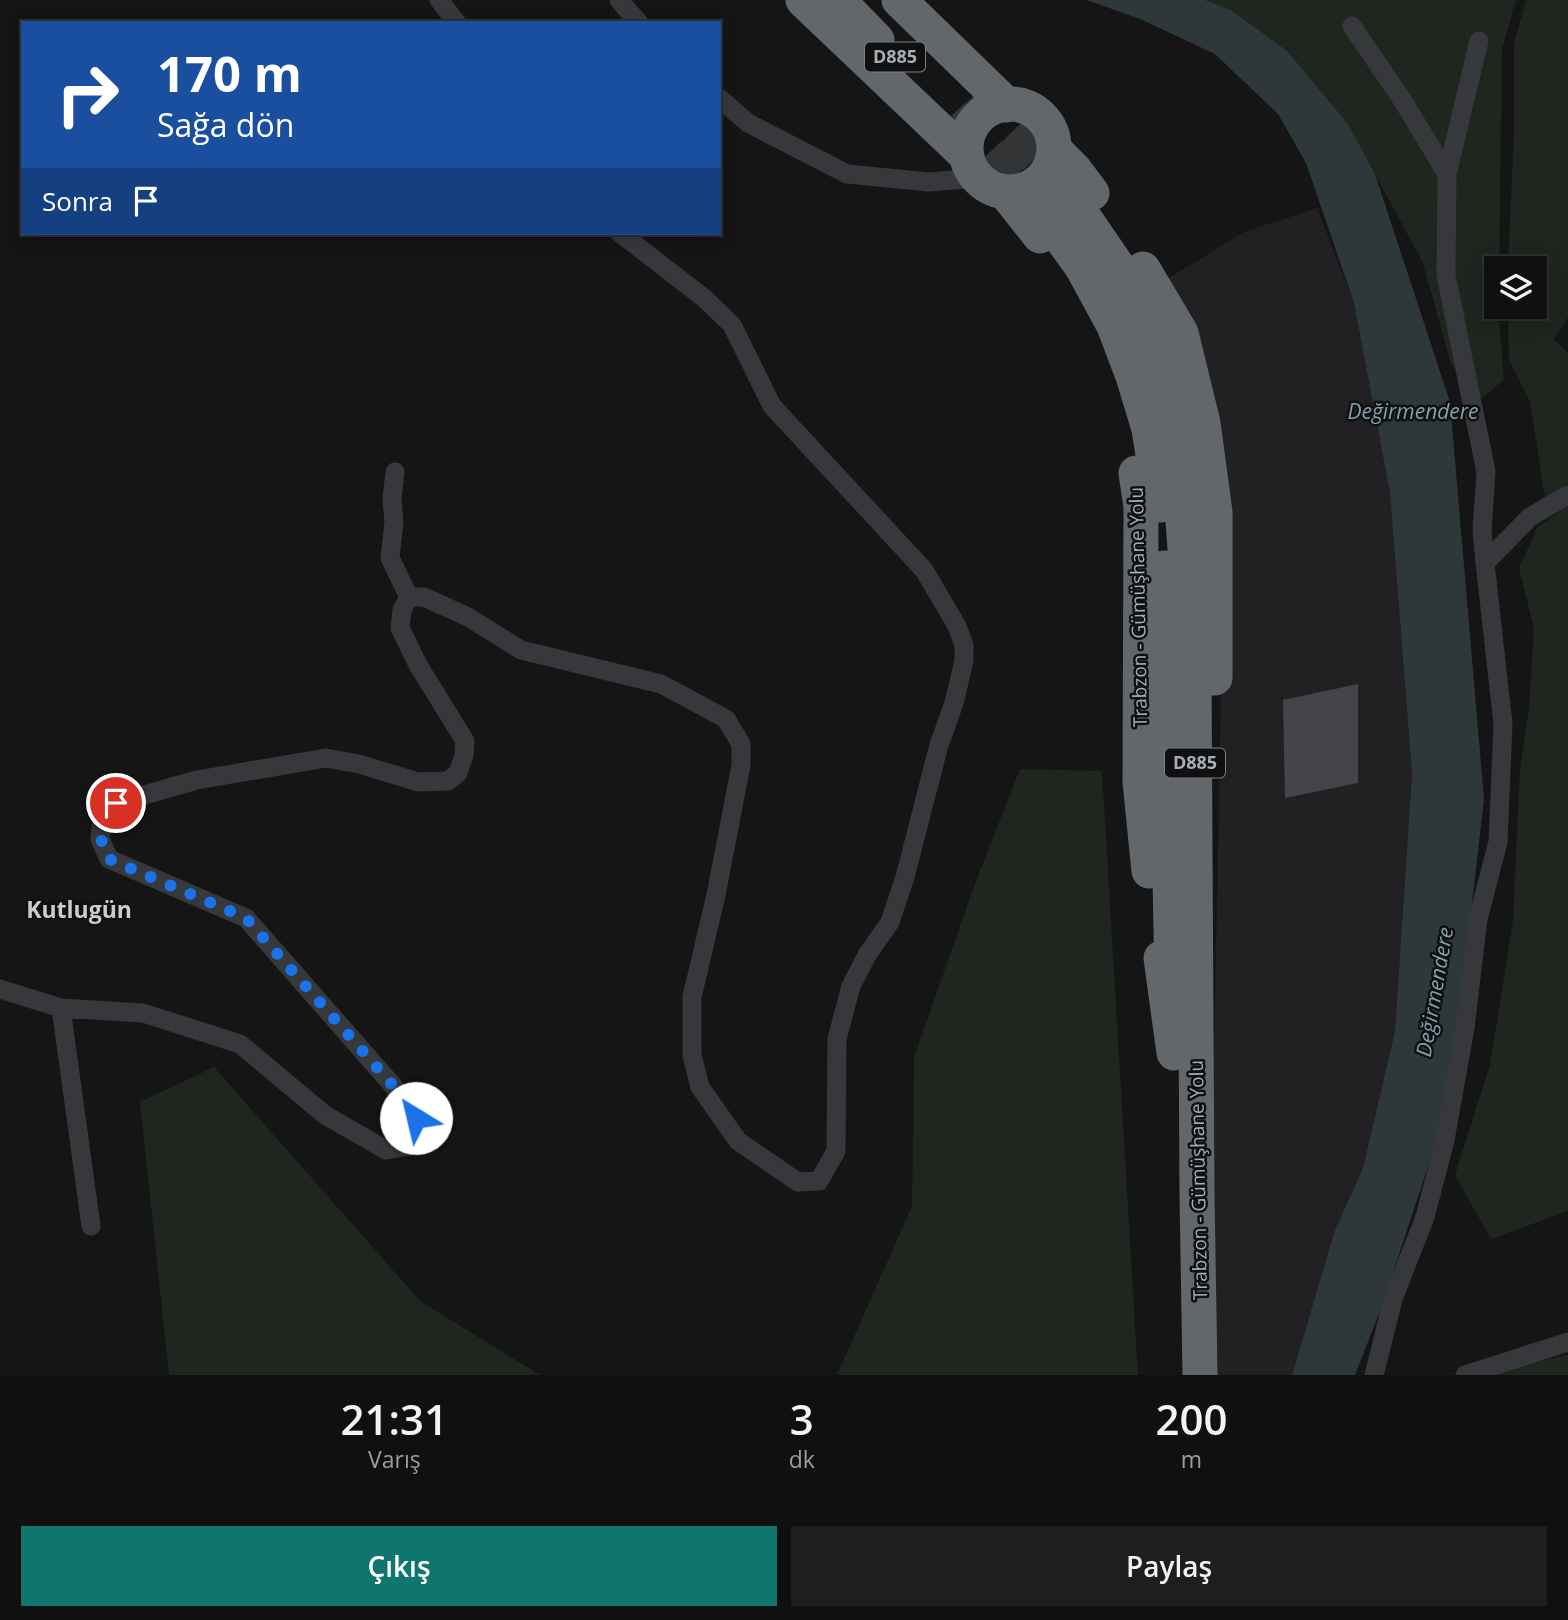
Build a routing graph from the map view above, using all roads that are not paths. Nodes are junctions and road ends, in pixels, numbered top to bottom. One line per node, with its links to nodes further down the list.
1 (439, 0): 7 (street)
2 (619, 0): 8 (street)
3 (803, 0): 14 (highway, Trabzon - Gümüşhane Yolu)
4 (838, 0): 5 (highway, D885)
5 (877, 0)
6 (899, 0): 12 (highway, Trabzon - Gümüşhane Yolu)
7 (455, 21)
8 (637, 21)
9 (1352, 26): 13 (street)
10 (1479, 41): 13 (street)
11 (721, 100): 14 (street)
12 (1007, 105): 14 (highway); 14 (highway, Trabzon - Gümüşhane Yolu)
13 (1447, 174): 18 (street)
14 (1016, 177): 24 (highway, Trabzon - Gümüşhane Yolu); 25 (highway, Trabzon - Gümüşhane Yolu / D885)
15 (623, 235): 19 (street)
16 (395, 472): 19 (street)
17 (1568, 495): 18 (street)
18 (1485, 563): 26 (street)
19 (409, 597): 21 (street)
20 (0, 989): 21 (street)
21 (61, 1008): 22 (street)
22 (91, 1226)
23 (1568, 1342): 27 (street)
24 (1179, 1375)
25 (1200, 1375)
26 (1374, 1375)
27 (1465, 1375)

